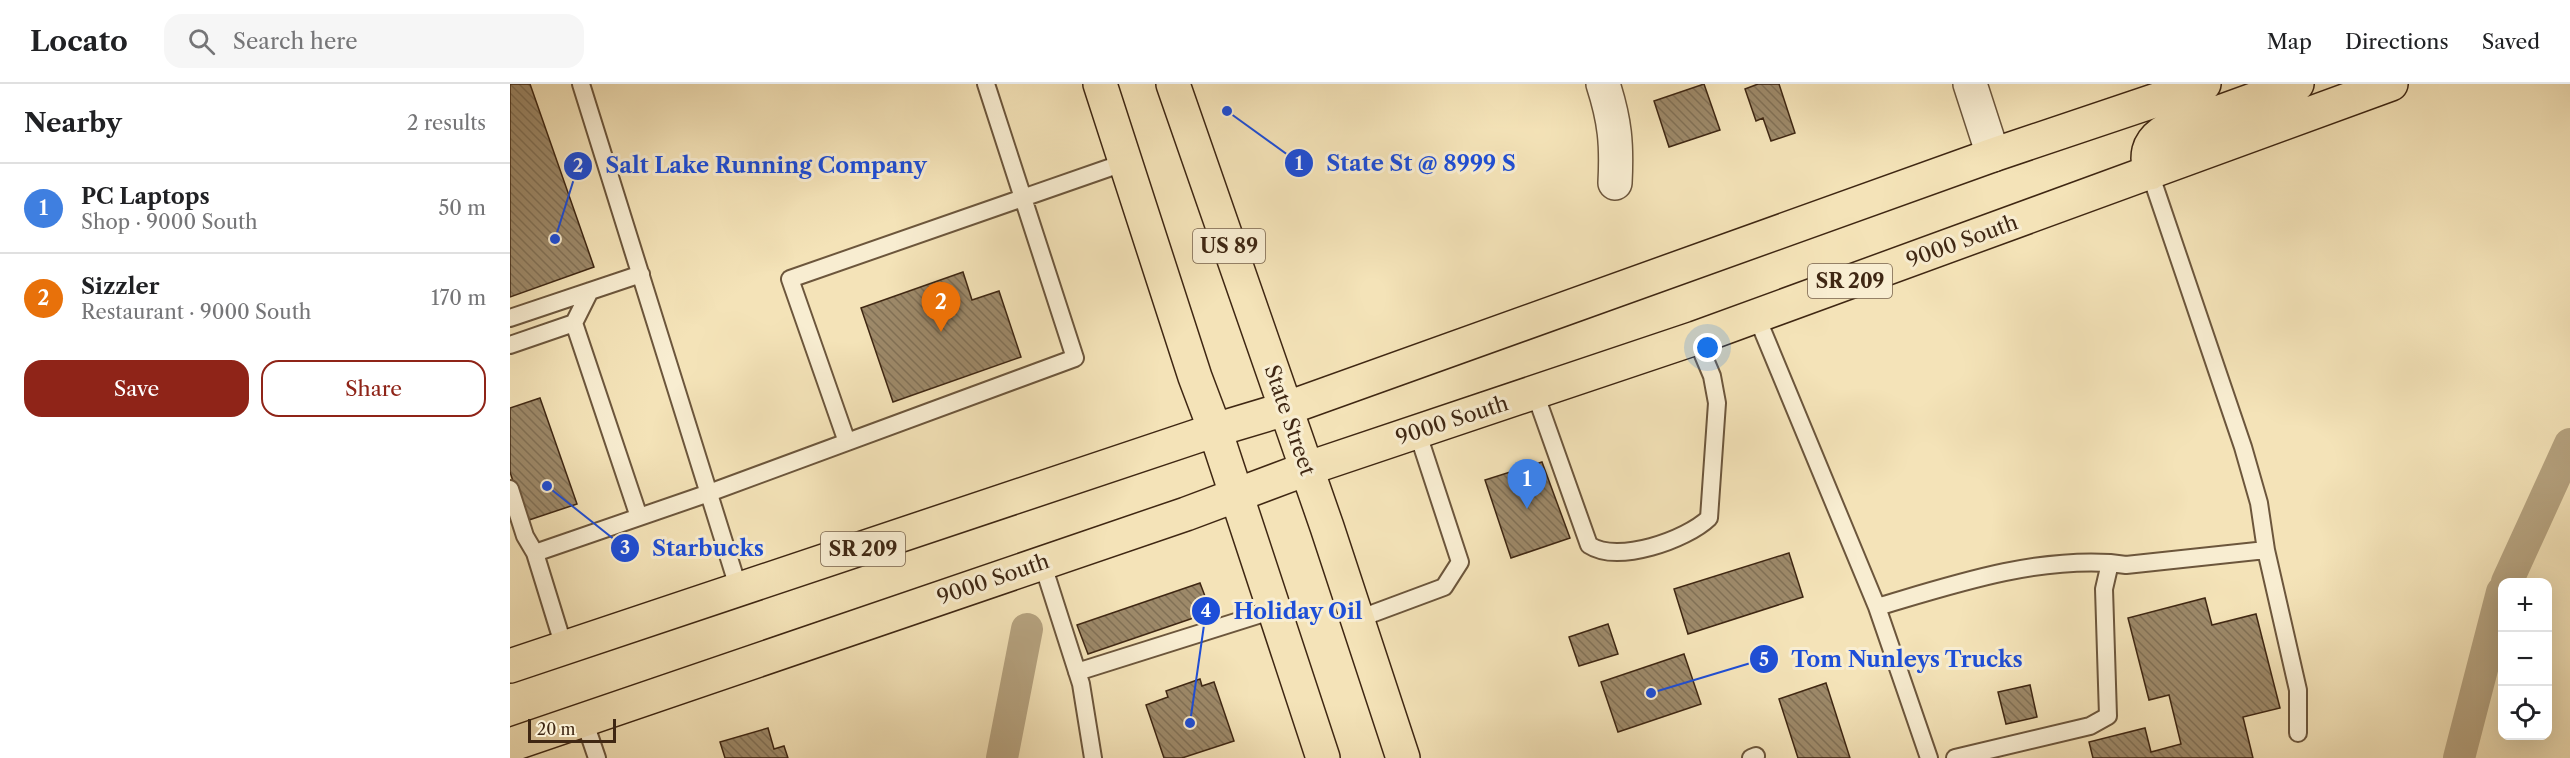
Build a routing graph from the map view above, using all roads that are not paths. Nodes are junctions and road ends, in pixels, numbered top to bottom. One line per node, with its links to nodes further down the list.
1 (581, 84): 15 (lane)
2 (986, 84): 14 (lane)
3 (1100, 84): 11 (main road)
4 (1173, 84): 23 (main road, State Street / US 89)
5 (1603, 84): 13 (street)
6 (1970, 84): 10 (street)
7 (2204, 84): 10 (main road, SR 209)
8 (2297, 84): 12 (main road)
9 (2391, 84): 12 (main road, 9000 South / SR 209)
10 (1993, 155): 23 (main road, SR 209)
11 (1126, 162): 14 (lane); 24 (main road)
12 (2150, 173): 17 (main road, 9000 South / SR 209); 32 (lane)
13 (1615, 183)
14 (1022, 197): 26 (lane); 26 (lane)
15 (641, 274): 16 (lane); 29 (lane)
16 (590, 291): 18 (lane); 19 (lane)
17 (1756, 315): 20 (main road, 9000 South / SR 209); 37 (lane)
18 (510, 318)
19 (574, 323): 21 (lane); 31 (lane)
20 (1696, 338): 22 (main road, 9000 South / SR 209); 22 (lane)
21 (510, 345)
22 (1535, 393): 25 (main road, 9000 South / SR 209)
23 (1285, 409): 24 (main road, SR 209); 27 (main road, State Street / US 89)
24 (1215, 430): 30 (main road); 36 (main road, SR 209)
25 (1417, 431): 27 (main road, 9000 South / SR 209); 39 (lane)
26 (847, 442): 29 (lane)
27 (1306, 469): 30 (main road, 9000 South / SR 209); 39 (main road, State Street / US 89)
28 (510, 489): 33 (lane)
29 (709, 493): 31 (lane); 36 (lane)
30 (1236, 496): 34 (main road, 9000 South / SR 209); 38 (main road)
31 (639, 517): 33 (lane)
32 (2266, 550): 35 (lane); 44 (lane)
33 (535, 553): 40 (lane)
34 (1042, 562): 42 (lane); 43 (main road, 9000 South / SR 209)
35 (2110, 563): 37 (lane); 51 (lane)
36 (739, 590): 40 (main road, SR 209)
37 (1877, 607): 50 (lane)
38 (1274, 610): 42 (lane); 48 (main road)
39 (1358, 619): 49 (main road, State Street / US 89)
40 (564, 647): 41 (main road, SR 209)
41 (510, 666)
42 (1077, 672): 47 (lane)
43 (584, 720): 45 (main road, 9000 South / SR 209); 46 (lane)
44 (2298, 733)
45 (510, 745)
46 (597, 758)
47 (1093, 758)
48 (1323, 758)
49 (1403, 758)
50 (1929, 758)
51 (1955, 758)

